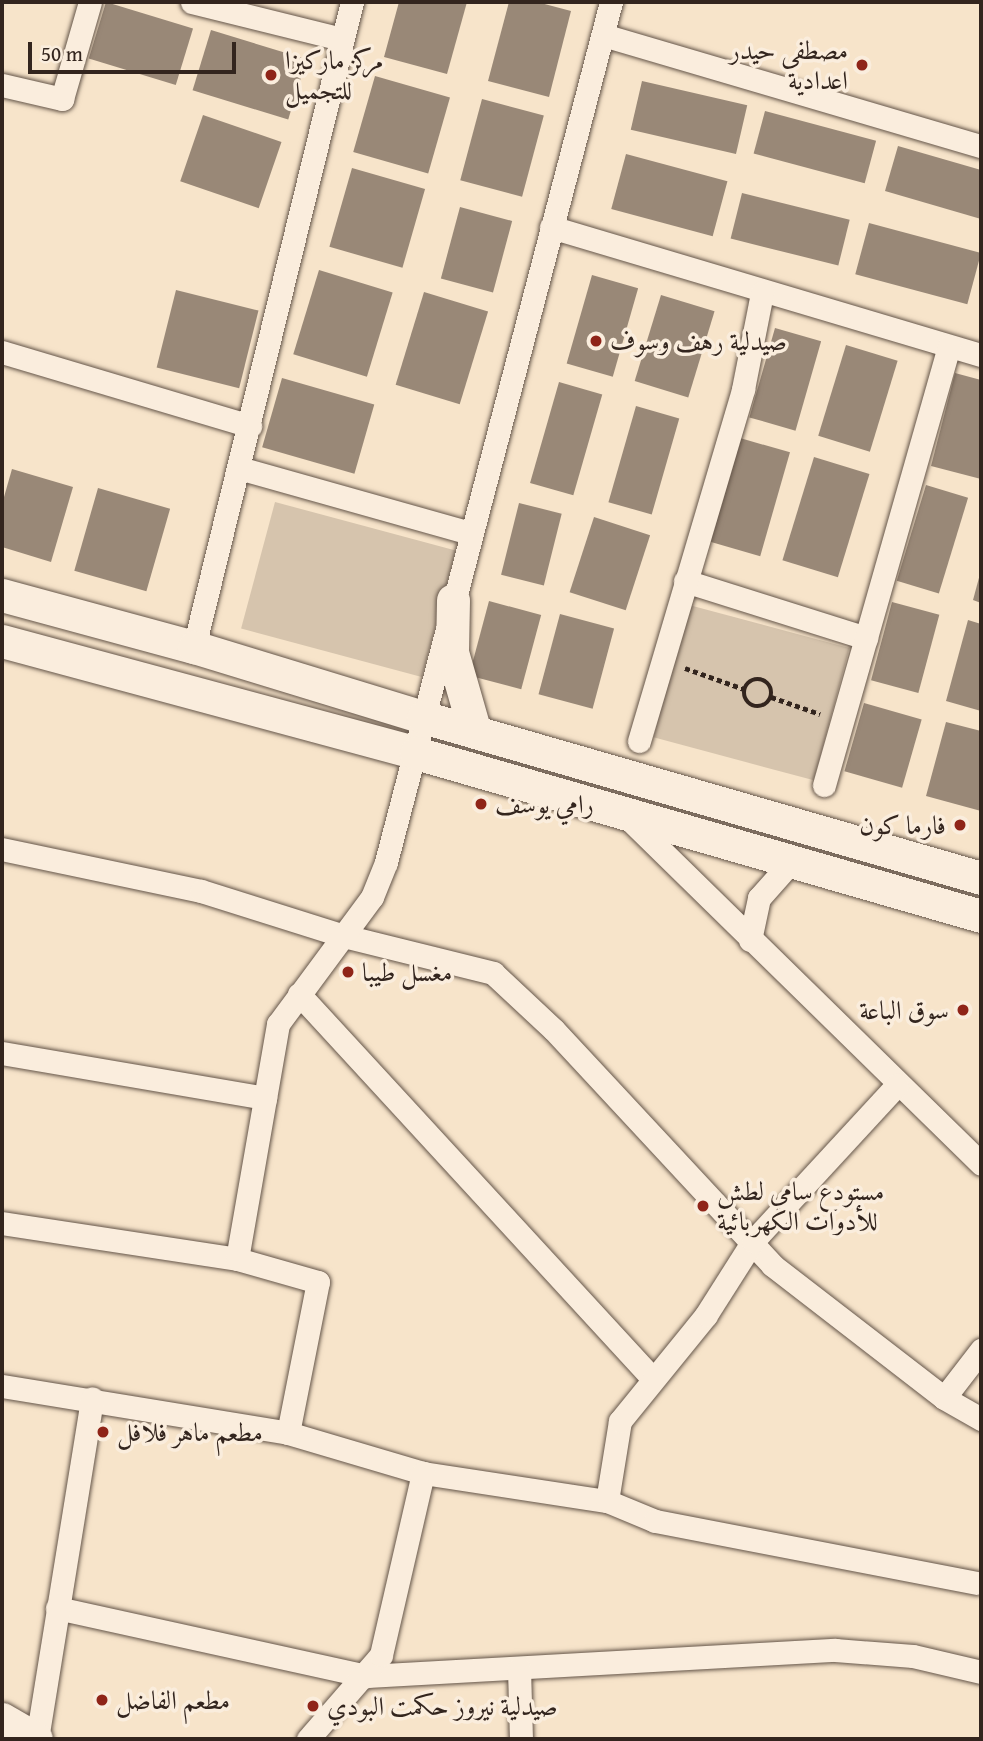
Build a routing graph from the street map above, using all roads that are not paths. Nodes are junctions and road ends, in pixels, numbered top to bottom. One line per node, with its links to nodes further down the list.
1 (90, 2): 7 (street)
2 (192, 2): 6 (street)
3 (352, 2): 6 (street)
4 (611, 2): 5 (street)
5 (603, 35): 8 (street); 9 (street)
6 (341, 39): 14 (street)
7 (2, 85)
8 (981, 146)
9 (551, 227): 10 (street); 16 (street)
10 (762, 293): 11 (street); 17 (street)
11 (949, 346): 13 (street); 20 (street)
12 (2, 352): 14 (street)
13 (981, 355)
14 (250, 426): 15 (street)
15 (239, 468): 16 (street); 22 (street)
16 (470, 533): 19 (street)
17 (685, 581): 20 (street); 25 (street)
18 (2, 595): 22 (main road)
19 (453, 600): 23 (street); 24 (main road)
20 (866, 638): 27 (street)
21 (2, 641): 26 (main road)
22 (194, 647): 23 (main road)
23 (423, 717): 24 (main road); 26 (street)
24 (475, 732): 31 (main road)
25 (639, 741)
26 (416, 753): 28 (main road); 33 (street)
27 (824, 785)
28 (623, 812): 30 (main road); 34 (street)
29 (2, 849): 33 (street)
30 (792, 861): 32 (main road); 34 (street)
31 (981, 878)
32 (981, 916)
33 (344, 936): 35 (street); 41 (street)
34 (750, 940): 37 (street)
35 (299, 994): 38 (street); 44 (street)
36 (2, 1053): 38 (street)
37 (897, 1085): 39 (street); 41 (street)
38 (265, 1098): 42 (street)
39 (981, 1164)
40 (2, 1223): 42 (street)
41 (752, 1241): 44 (street); 47 (street)
42 (237, 1259): 49 (street)
43 (981, 1350): 47 (street)
44 (653, 1379): 51 (street)
45 (2, 1386): 46 (street)
46 (92, 1398): 49 (street); 53 (street)
47 (944, 1398): 48 (street)
48 (981, 1419)
49 (288, 1433): 50 (street)
50 (423, 1473): 51 (street); 56 (street)
51 (607, 1501): 52 (street)
52 (976, 1583)
53 (57, 1608): 56 (street); 58 (street)
54 (519, 1668): 55 (street); 56 (street); 60 (street)
55 (981, 1672)
56 (367, 1676): 59 (street)
57 (2, 1719): 58 (main road)
58 (37, 1739)
59 (308, 1739)
60 (521, 1739)

